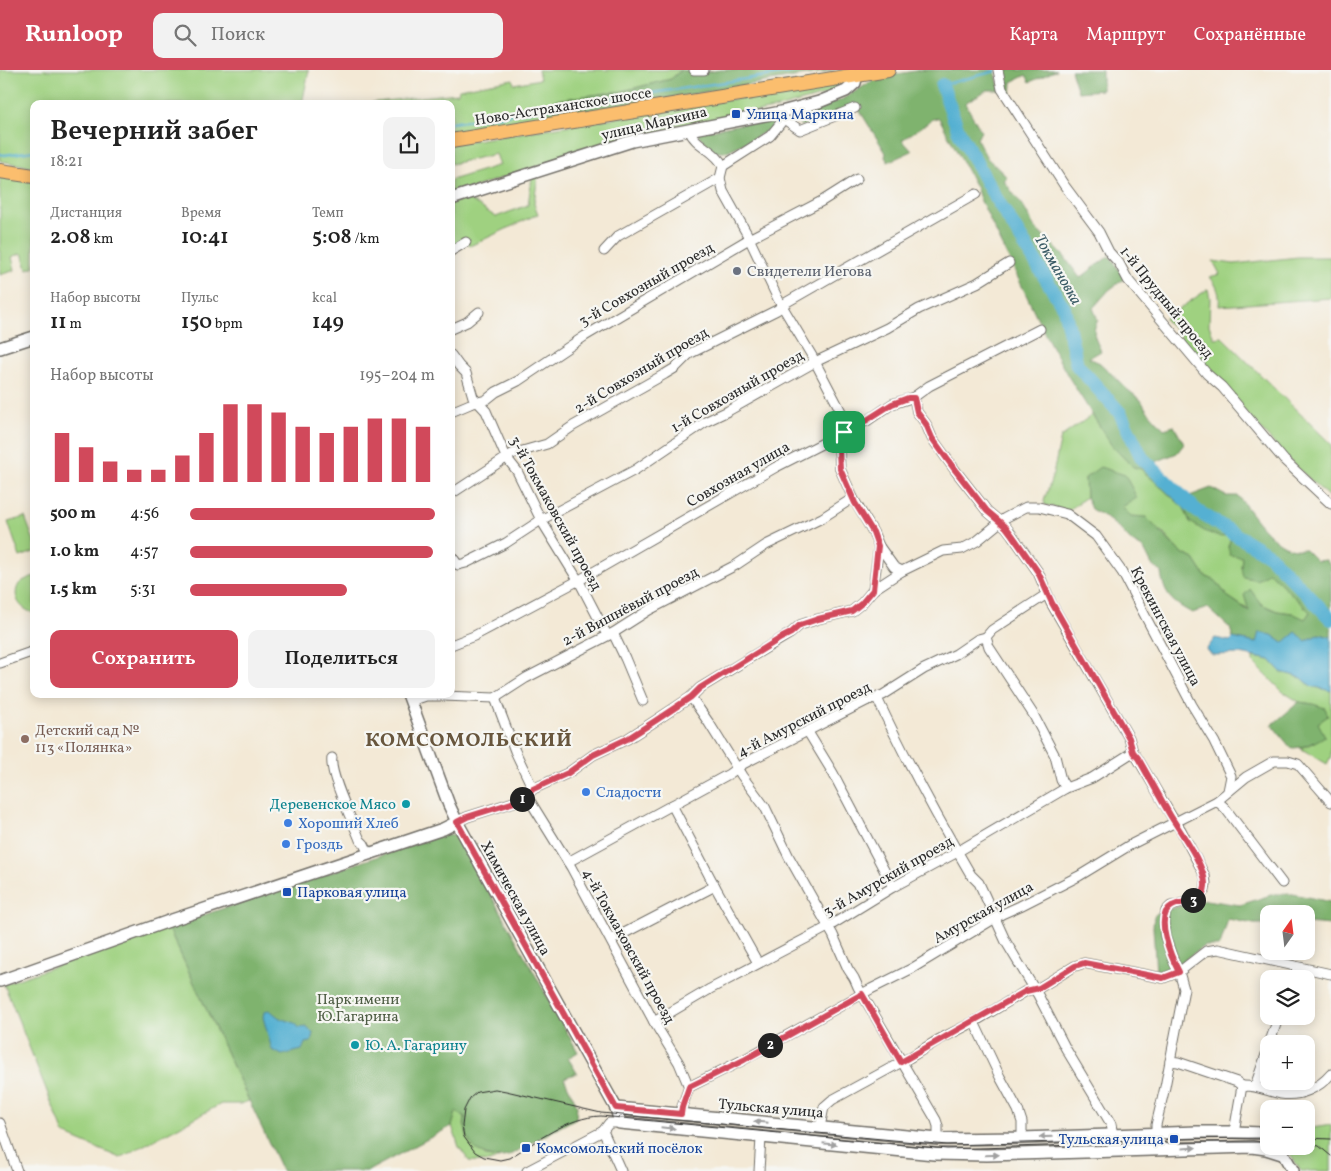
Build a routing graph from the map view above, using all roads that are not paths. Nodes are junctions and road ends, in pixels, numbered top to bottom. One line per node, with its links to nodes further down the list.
1 (694, 70): 2 (street)
2 (704, 70)
3 (888, 70): 5 (main road, Ново-Астраханское шоссе)
4 (998, 70): 37 (street, 1-й Прудный проезд)
5 (855, 75): 7 (street, улица Маркина); 9 (main road, Ново-Астраханское шоссе)
6 (855, 108): 7 (street)
7 (782, 115): 8 (street, улица Маркина); 10 (street)
8 (689, 130): 10 (street); 16 (street, улица Маркина)
9 (455, 140)
10 (723, 166): 13 (street)
11 (0, 171): 12 (main road)
12 (30, 175)
13 (720, 178): 17 (street); 20 (street)
14 (857, 179): 17 (street, 3-й Совхозный проезд)
15 (976, 194): 22 (street, 2-й Совхозный проезд)
16 (455, 198)
17 (750, 240): 22 (street); 31 (street, 3-й Совхозный проезд)
18 (466, 242): 19 (street)
19 (455, 249)
20 (604, 251)
21 (1009, 263): 29 (street, 1-й Совхозный проезд)
22 (782, 306): 29 (street); 34 (street, 2-й Совхозный проезд)
23 (479, 312): 24 (street)
24 (455, 327)
25 (1040, 329): 30 (street, Совхозная улица)
26 (30, 338): 27 (street)
27 (0, 348)
28 (455, 360): 31 (street, 3-й Токмаковский проезд)
29 (815, 362): 33 (street); 38 (street, 1-й Совхозный проезд)
30 (914, 398): 33 (street, Совхозная улица); 39 (street)
31 (476, 402): 32 (street, 3-й Совхозный проезд); 34 (street, 3-й Токмаковский проезд)
32 (455, 410)
33 (844, 432): 36 (street); 43 (street, Совхозная улица)
34 (506, 458): 35 (street, 2-й Совхозный проезд); 38 (street, 3-й Токмаковский проезд)
35 (455, 491)
36 (853, 498): 40 (street); 46 (street, 2-й Вишнёвый проезд)
37 (1331, 504)
38 (541, 520): 41 (street, 1-й Совхозный проезд); 43 (street, 3-й Токмаковский проезд)
39 (998, 522): 42 (street); 45 (street); 62 (street, Крекингская улица)
40 (878, 546): 42 (street); 44 (street)
41 (455, 561)
42 (902, 571): 44 (street)
43 (577, 581): 46 (street, 3-й Токмаковский проезд); 48 (street, Совхозная улица)
44 (873, 590): 52 (street)
45 (1048, 594): 47 (street, 4-й Амурский проезд); 58 (street)
46 (610, 634): 54 (street, 2-й Вишнёвый проезд); 56 (street, 3-й Токмаковский проезд)
47 (986, 637): 55 (street, 4-й Амурский проезд); 61 (street)
48 (455, 643)
49 (30, 652): 50 (street)
50 (0, 663)
51 (455, 696): 54 (street)
52 (691, 697): 60 (street); 63 (street)
53 (410, 698): 67 (street, Химическая улица)
54 (495, 698): 63 (street, 4-й Токмаковский проезд)
55 (877, 698): 57 (street, 4-й Амурский проезд); 69 (street)
56 (643, 701)
57 (808, 732): 60 (street, 4-й Амурский проезд); 74 (street)
58 (1133, 752): 61 (street, 3-й Амурский проезд); 68 (street)
59 (332, 758): 70 (street)
60 (737, 769): 66 (street, 4-й Амурский проезд); 76 (street)
61 (1066, 788): 69 (street, 3-й Амурский проезд)
62 (1228, 791): 64 (street, Амурская улица); 65 (street, Амурская улица)
63 (530, 792): 67 (street); 71 (street, 4-й Токмаковский проезд)
64 (1217, 801): 68 (street, Амурская улица); 72 (street)
65 (1331, 802)
66 (672, 805): 71 (street, 4-й Амурский проезд); 73 (street)
67 (457, 822): 70 (street); 94 (street, Химическая улица)
68 (1176, 823): 75 (street, Амурская улица); 80 (street)
69 (958, 851): 74 (street, 3-й Амурский проезд); 75 (street)
70 (369, 854): 82 (street)
71 (568, 862): 77 (street, 4-й Токмаковский проезд)
72 (1282, 883)
73 (714, 886): 77 (street); 78 (street)
74 (893, 887): 76 (street, 3-й Амурский проезд)
75 (995, 918): 83 (street); 84 (street, Амурская улица)
76 (828, 927): 78 (street, 3-й Амурский проезд); 84 (street)
77 (611, 940): 85 (street, 4-й Токмаковский проезд)
78 (758, 963): 85 (street, 3-й Амурский проезд)
79 (1298, 968): 80 (street); 81 (street)
80 (1179, 972): 83 (street); 87 (street)
81 (1328, 974)
82 (0, 981)
83 (1034, 989): 86 (street); 103 (street)
84 (862, 994): 88 (street); 93 (street, Амурская улица)
85 (654, 1022): 93 (street, 4-й Токмаковский проезд)
86 (974, 1022): 88 (street); 105 (street)
87 (1170, 1061): 91 (street); 102 (street)
88 (901, 1062): 98 (street); 106 (street)
89 (1260, 1071): 92 (street)
90 (1331, 1074): 92 (street)
91 (1242, 1086): 92 (street); 100 (street)
92 (1255, 1086)
93 (689, 1087): 95 (street)
94 (616, 1108): 95 (street, Тульская улица); 97 (street)
95 (681, 1114): 98 (street, Тульская улица, one-way to 95)
96 (0, 1123): 109 (street)
97 (620, 1123): 99 (street); 104 (street, Тульская улица, one-way to 104)
98 (820, 1127): 106 (street, Тульская улица)
99 (603, 1131): 110 (street); 111 (street)
100 (1234, 1132): 101 (street, Тульская улица); 102 (street, Тульская улица)
101 (1260, 1133)
102 (1156, 1134): 103 (street, Тульская улица)
103 (1113, 1135): 105 (street, Тульская улица, one-way to 105)
104 (761, 1138): 107 (street, Тульская улица, one-way to 107); 112 (street)
105 (1022, 1138): 106 (street, Тульская улица)
106 (938, 1139)
107 (1260, 1148)
108 (1284, 1155): 113 (street, Тульская улица)
109 (17, 1171)
110 (527, 1171)
111 (621, 1171)
112 (759, 1171)
113 (1293, 1171)

